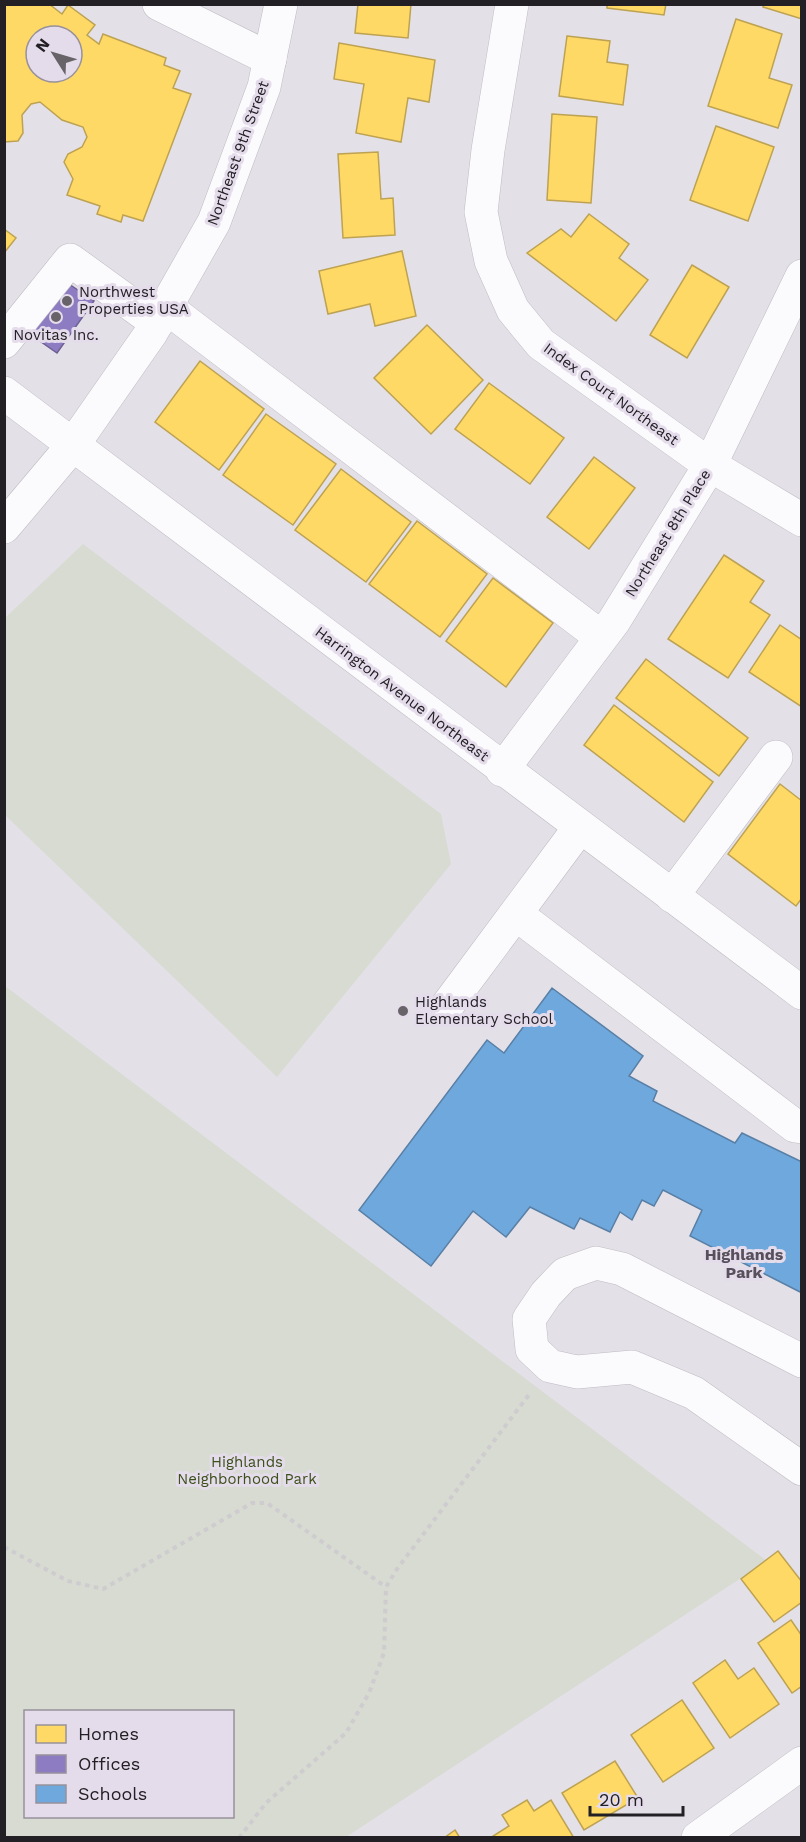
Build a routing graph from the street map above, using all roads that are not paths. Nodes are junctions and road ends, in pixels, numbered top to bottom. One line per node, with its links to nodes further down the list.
1 (159, 4): 4 (street)
2 (281, 4): 4 (street, Northeast 9th Street)
3 (512, 4): 10 (street, Index Court Northeast)
4 (270, 59): 6 (street, Northeast 9th Street)
5 (801, 276): 10 (street, Northeast 8th Place)
6 (161, 315): 7 (street); 9 (street, Northeast 9th Street); 13 (street)
7 (4, 342)
8 (4, 393): 9 (street, Harrington Avenue Northeast)
9 (73, 445): 12 (street, Northeast 9th Street); 15 (street, Harrington Avenue Northeast)
10 (710, 465): 11 (street, Index Court Northeast); 13 (street, Northeast 8th Place)
11 (801, 520)
12 (5, 524)
13 (601, 637): 15 (street, Northeast 8th Place)
14 (776, 757): 17 (street)
15 (502, 770): 16 (street, Harrington Avenue Northeast)
16 (580, 828): 17 (street, Harrington Avenue Northeast); 18 (street)
17 (672, 896): 19 (street, Harrington Avenue Northeast)
18 (516, 914): 20 (street); 21 (street)
19 (801, 993)
20 (447, 1006)
21 (801, 1127)
22 (801, 1361): 23 (street)
23 (801, 1469)
24 (801, 1762): 25 (street)
25 (700, 1837)

